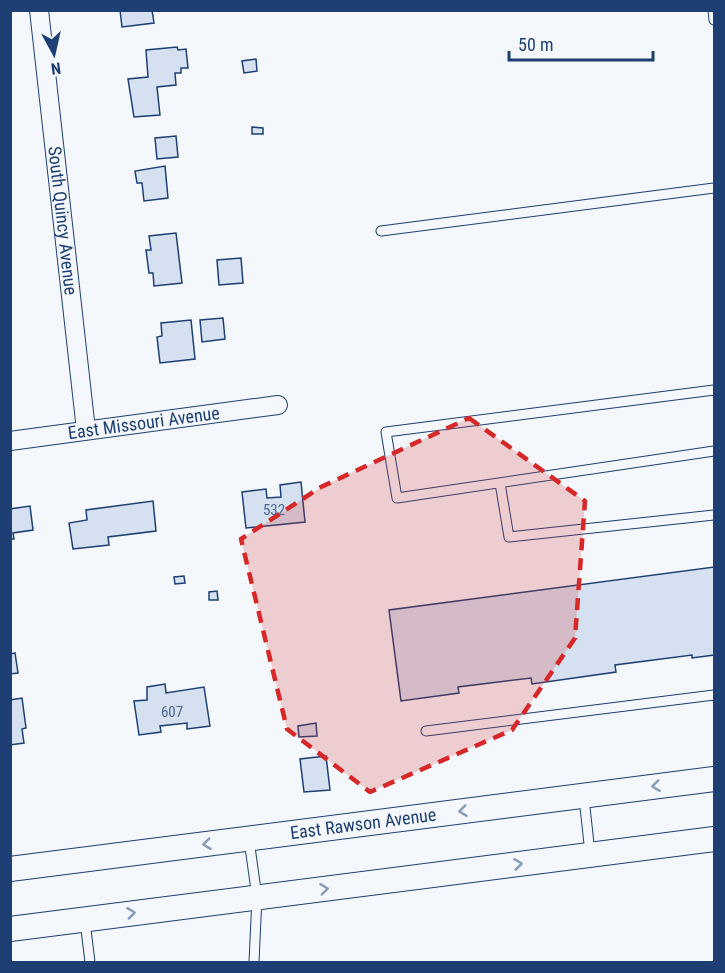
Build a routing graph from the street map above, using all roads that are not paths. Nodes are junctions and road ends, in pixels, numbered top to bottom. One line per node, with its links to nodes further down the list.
1 (39, 10): 8 (street, South Quincy Avenue)
2 (713, 10): 3 (lane)
3 (714, 20)
4 (714, 188): 5 (lane)
5 (381, 231)
6 (714, 390): 11 (lane)
7 (278, 405): 8 (street, East Missouri Avenue)
8 (86, 430): 9 (street, East Missouri Avenue)
9 (10, 441)
10 (714, 452): 11 (lane)
11 (500, 483): 12 (lane)
12 (714, 515)
13 (714, 694): 14 (lane)
14 (426, 731)
15 (714, 778): 16 (main road, East Rawson Avenue, one-way to 16)
16 (584, 796): 17 (main road, East Rawson Avenue, one-way to 17); 19 (lane)
17 (249, 839): 20 (main road, East Rawson Avenue, one-way to 20); 21 (lane)
18 (714, 839): 19 (main road)
19 (590, 855): 21 (main road, one-way to 19)
20 (10, 869)
21 (257, 897): 22 (main road, one-way to 21); 25 (lane)
22 (84, 919): 23 (main road); 24 (lane)
23 (10, 929)
24 (90, 963)
25 (254, 963)

